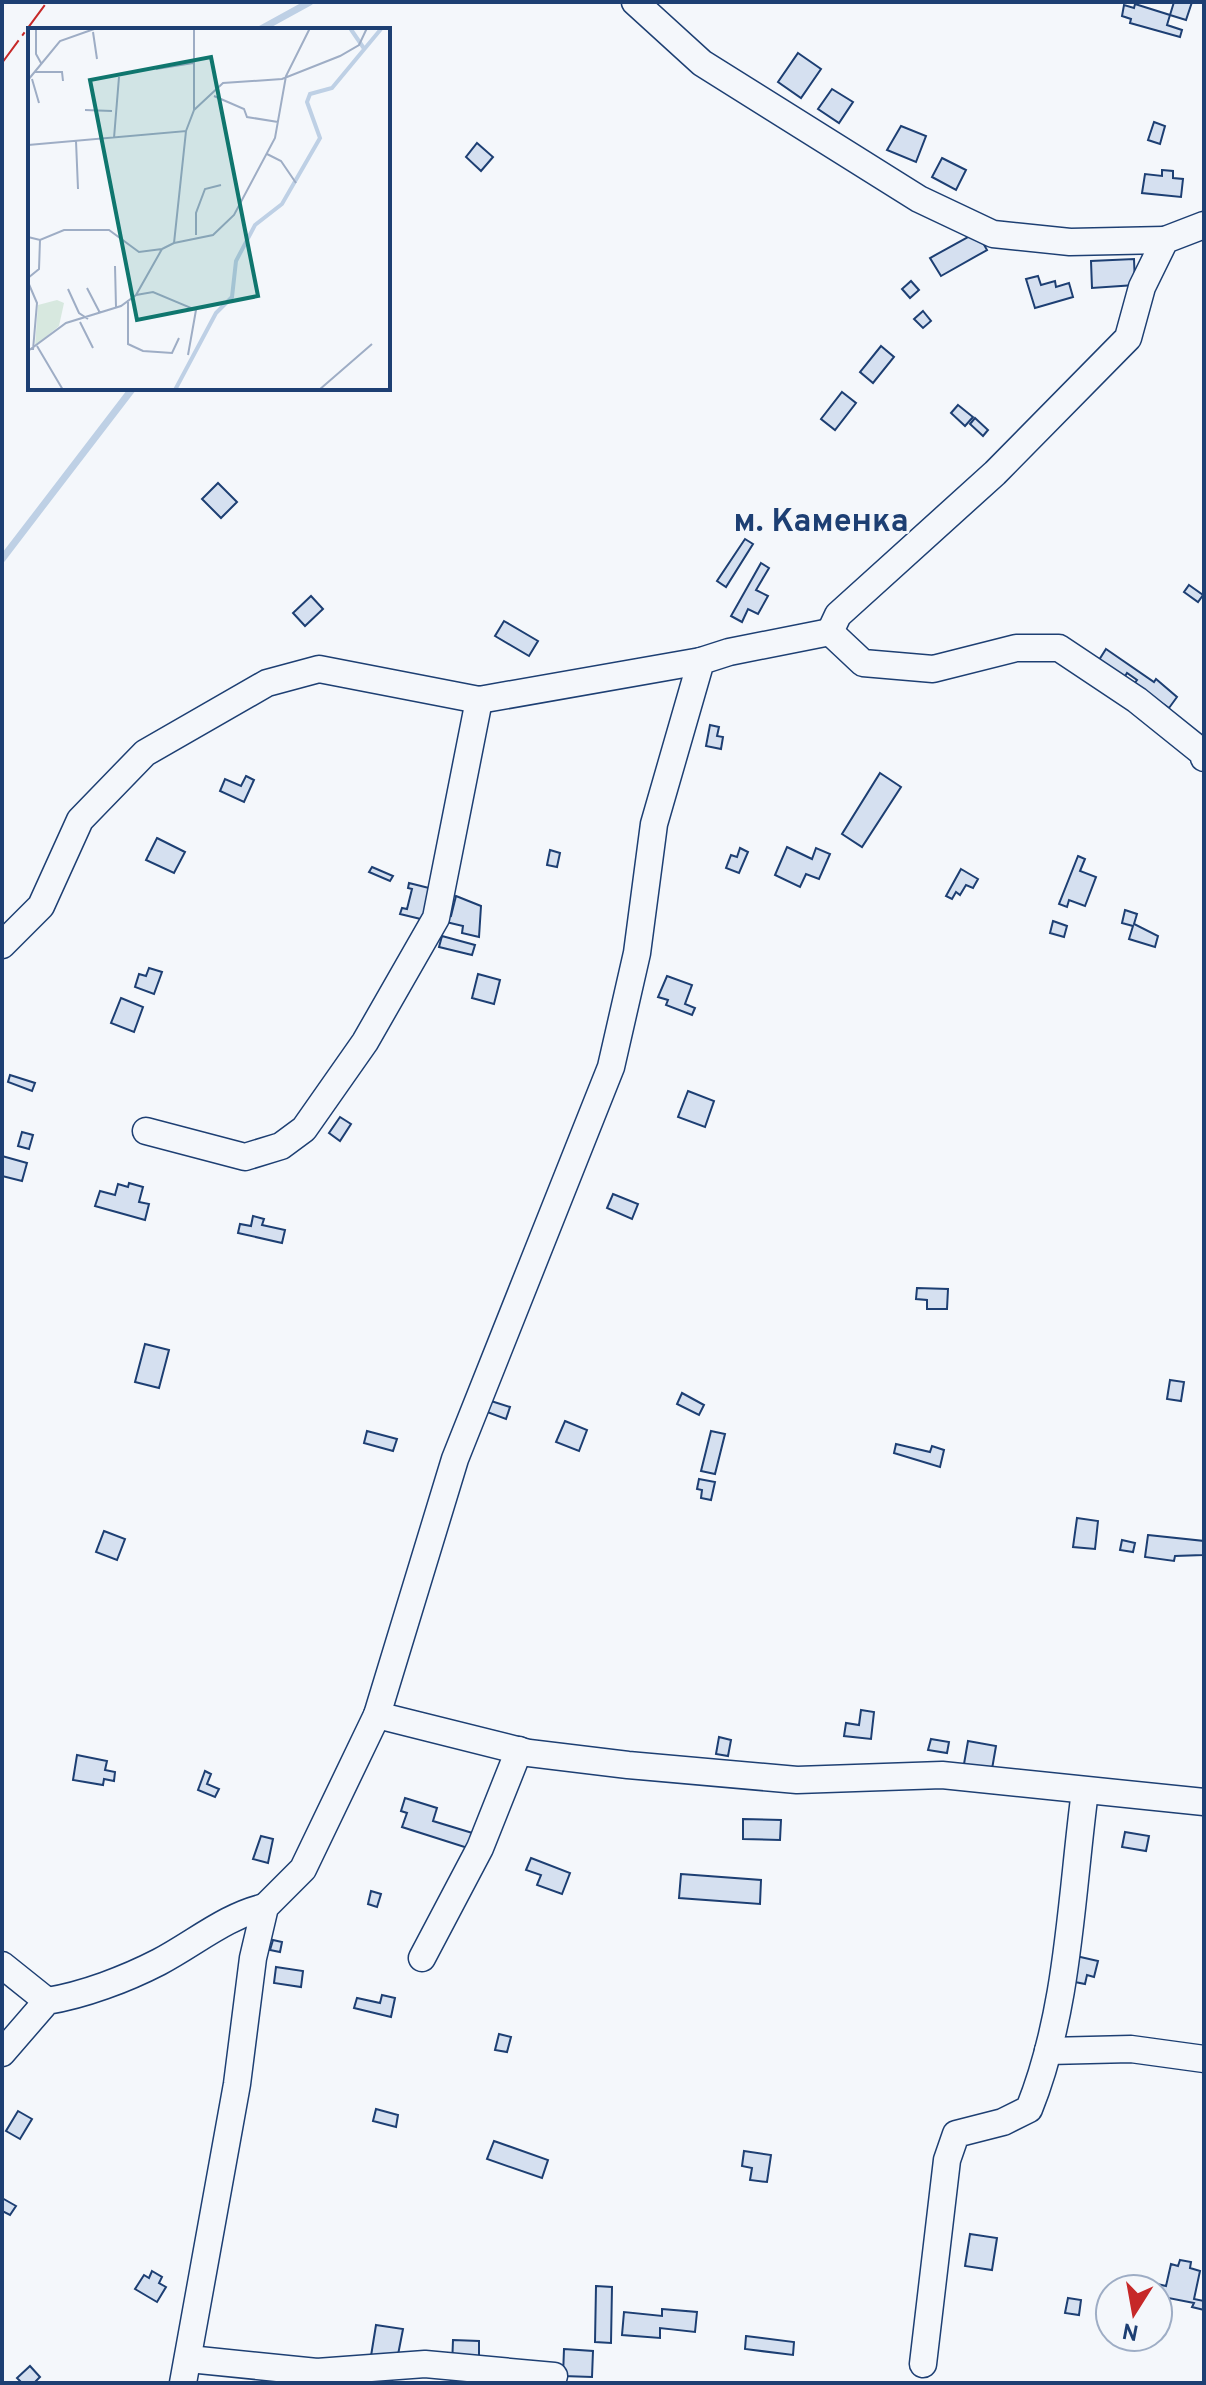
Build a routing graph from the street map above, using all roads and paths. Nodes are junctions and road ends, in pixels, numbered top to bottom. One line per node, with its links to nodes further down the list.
1 (635, 2): 3 (street)
2 (1204, 225): 3 (street)
3 (1165, 240): 4 (street)
4 (830, 632): 5 (street); 7 (street)
5 (701, 661): 6 (street); 10 (street)
6 (479, 700): 8 (street); 9 (street)
7 (1204, 758)
8 (2, 945)
9 (146, 1131)
10 (377, 1715): 11 (street); 14 (street)
11 (519, 1750): 12 (street); 15 (street)
12 (1085, 1791): 13 (street); 18 (street)
13 (1204, 1802)
14 (265, 1907): 17 (street); 22 (street)
15 (422, 1958)
16 (2, 1965): 17 (street)
17 (47, 2001): 19 (street)
18 (1048, 2051): 20 (street); 21 (street)
19 (2, 2053)
20 (1204, 2059)
21 (923, 2364)
22 (186, 2371): 23 (street)
23 (554, 2376)

